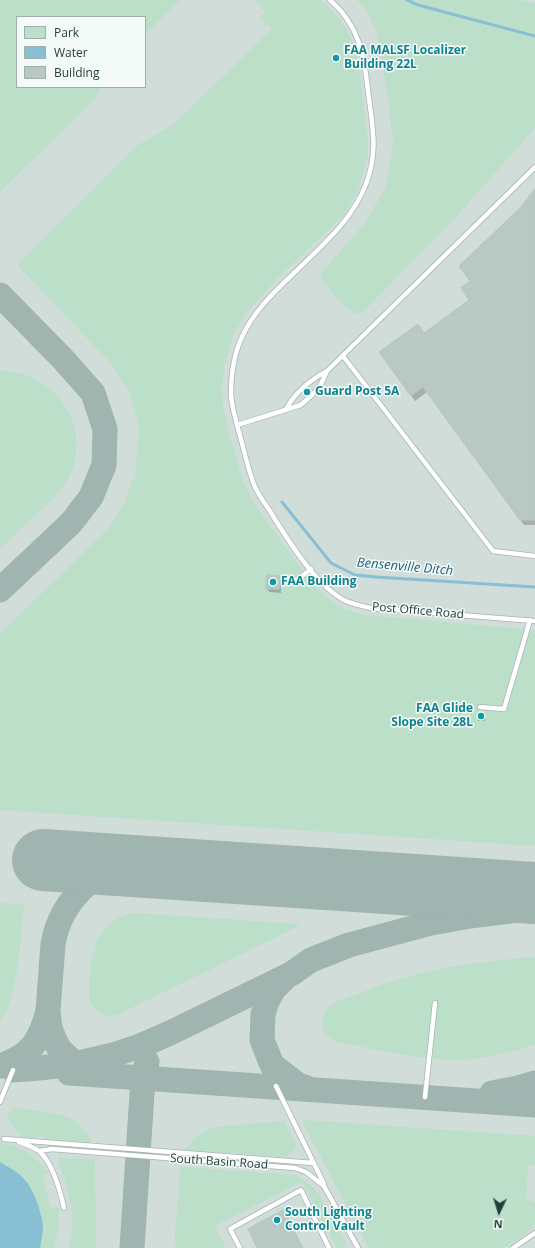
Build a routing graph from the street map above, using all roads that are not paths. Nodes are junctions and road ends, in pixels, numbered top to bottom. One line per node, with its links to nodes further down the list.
1 (330, 0): 6 (lane, Post Office Road)
2 (535, 167): 3 (lane)
3 (343, 356): 4 (lane); 7 (lane)
4 (328, 371): 5 (lane); 5 (lane)
5 (286, 409): 6 (lane)
6 (237, 425): 8 (lane, Post Office Road)
7 (535, 556)
8 (311, 569): 9 (lane); 10 (lane, Post Office Road)
9 (285, 580)
10 (533, 621): 11 (lane)
11 (480, 707)
12 (435, 1003): 15 (lane)
13 (13, 1070): 16 (lane)
14 (276, 1086): 19 (lane)
15 (425, 1097)
16 (0, 1102)
17 (2, 1139): 18 (lane, South Basin Road); 19 (lane)
18 (39, 1151): 20 (lane, South Basin Road); 21 (lane)
19 (313, 1163): 20 (lane)
20 (324, 1186): 25 (lane, South Basin Road)
21 (64, 1208)
22 (535, 1233): 26 (lane)
23 (240, 1248): 24 (lane)
24 (329, 1248)
25 (358, 1248)
26 (513, 1248)

